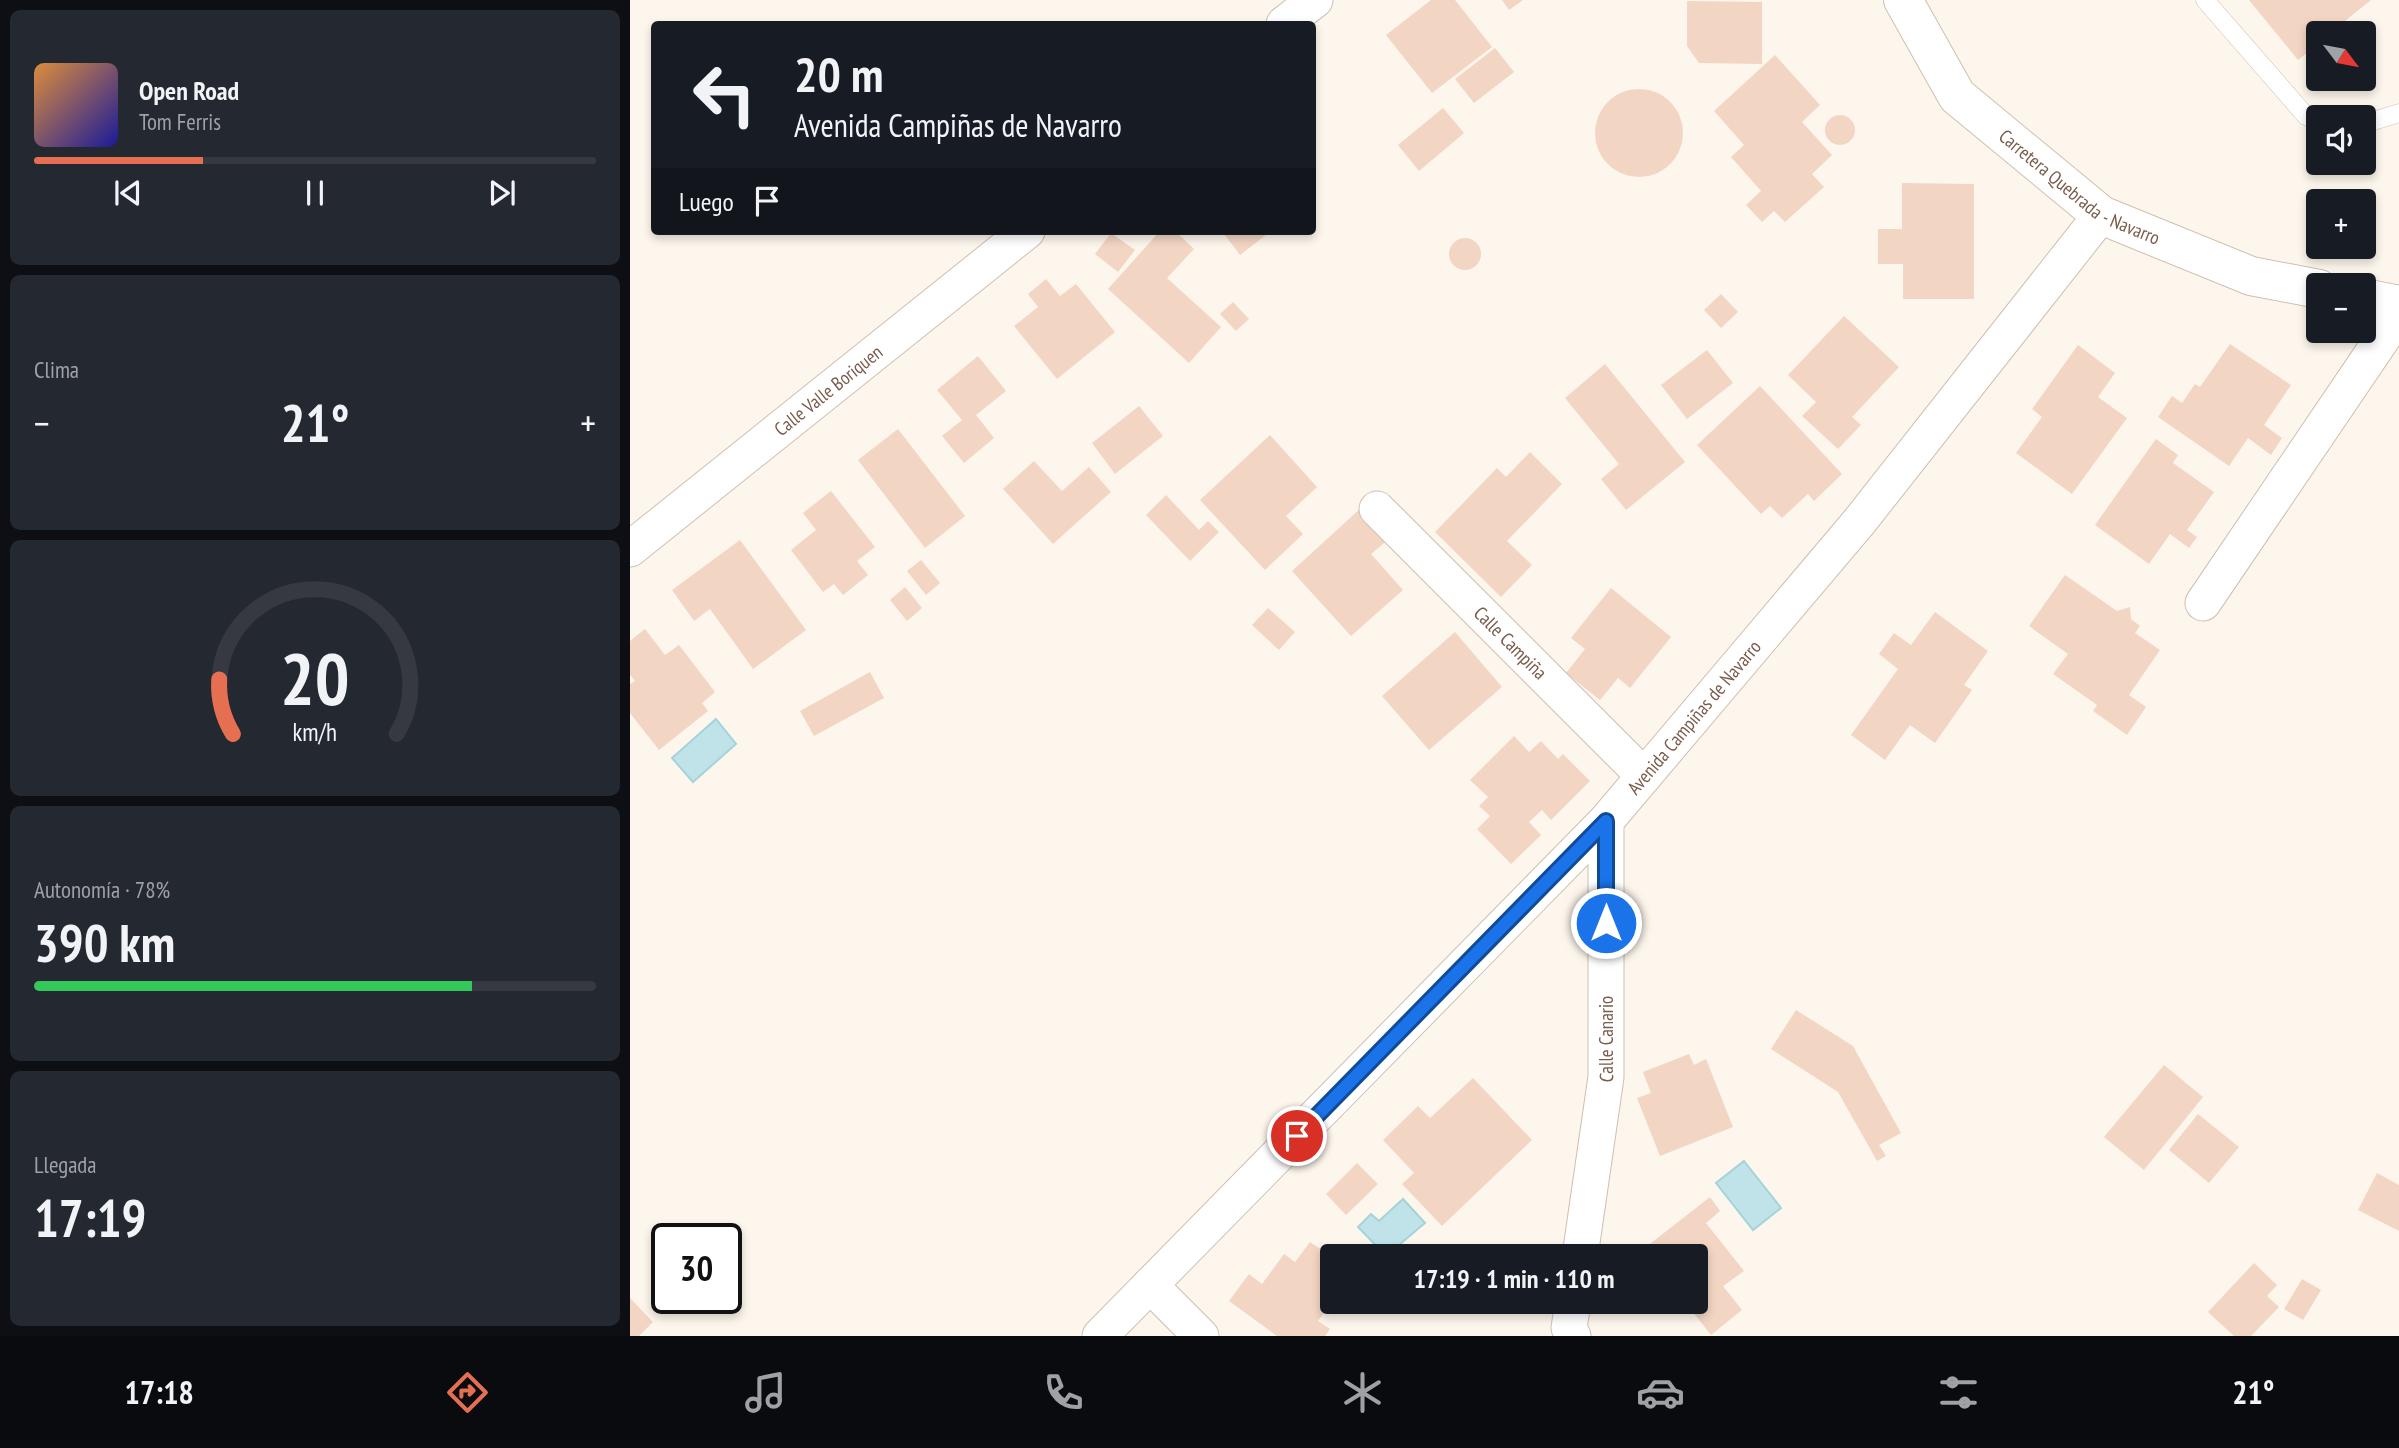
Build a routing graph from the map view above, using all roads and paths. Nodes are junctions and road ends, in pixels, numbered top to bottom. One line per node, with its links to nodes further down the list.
1 (1315, 0): 4 (street)
2 (1903, 0): 8 (street, Carretera Quebrada - Navarro)
3 (2205, 0): 6 (lane)
4 (1288, 21)
5 (2399, 113): 7 (lane)
6 (2306, 116)
7 (2376, 120)
8 (2101, 215): 10 (street, Carretera Quebrada - Navarro); 17 (street, Avenida Campiñas de Navarro)
9 (1022, 235): 15 (street, Calle Valle Boriquen)
10 (2306, 287)
11 (2376, 300): 12 (street)
12 (2399, 304)
13 (2399, 314): 16 (street)
14 (1377, 509): 17 (street, Calle Campiña)
15 (630, 550)
16 (2203, 603)
17 (1644, 776): 18 (street, Avenida Campiñas de Navarro)
18 (1606, 821): 19 (street, Calle Canario); 20 (street, Avenida Campiñas de Navarro)
19 (1582, 1244)
20 (1150, 1285): 22 (street, Avenida Campiñas de Navarro); 23 (street)
21 (1571, 1314): 24 (street)
22 (1100, 1336)
23 (1201, 1336)
24 (1573, 1336)

